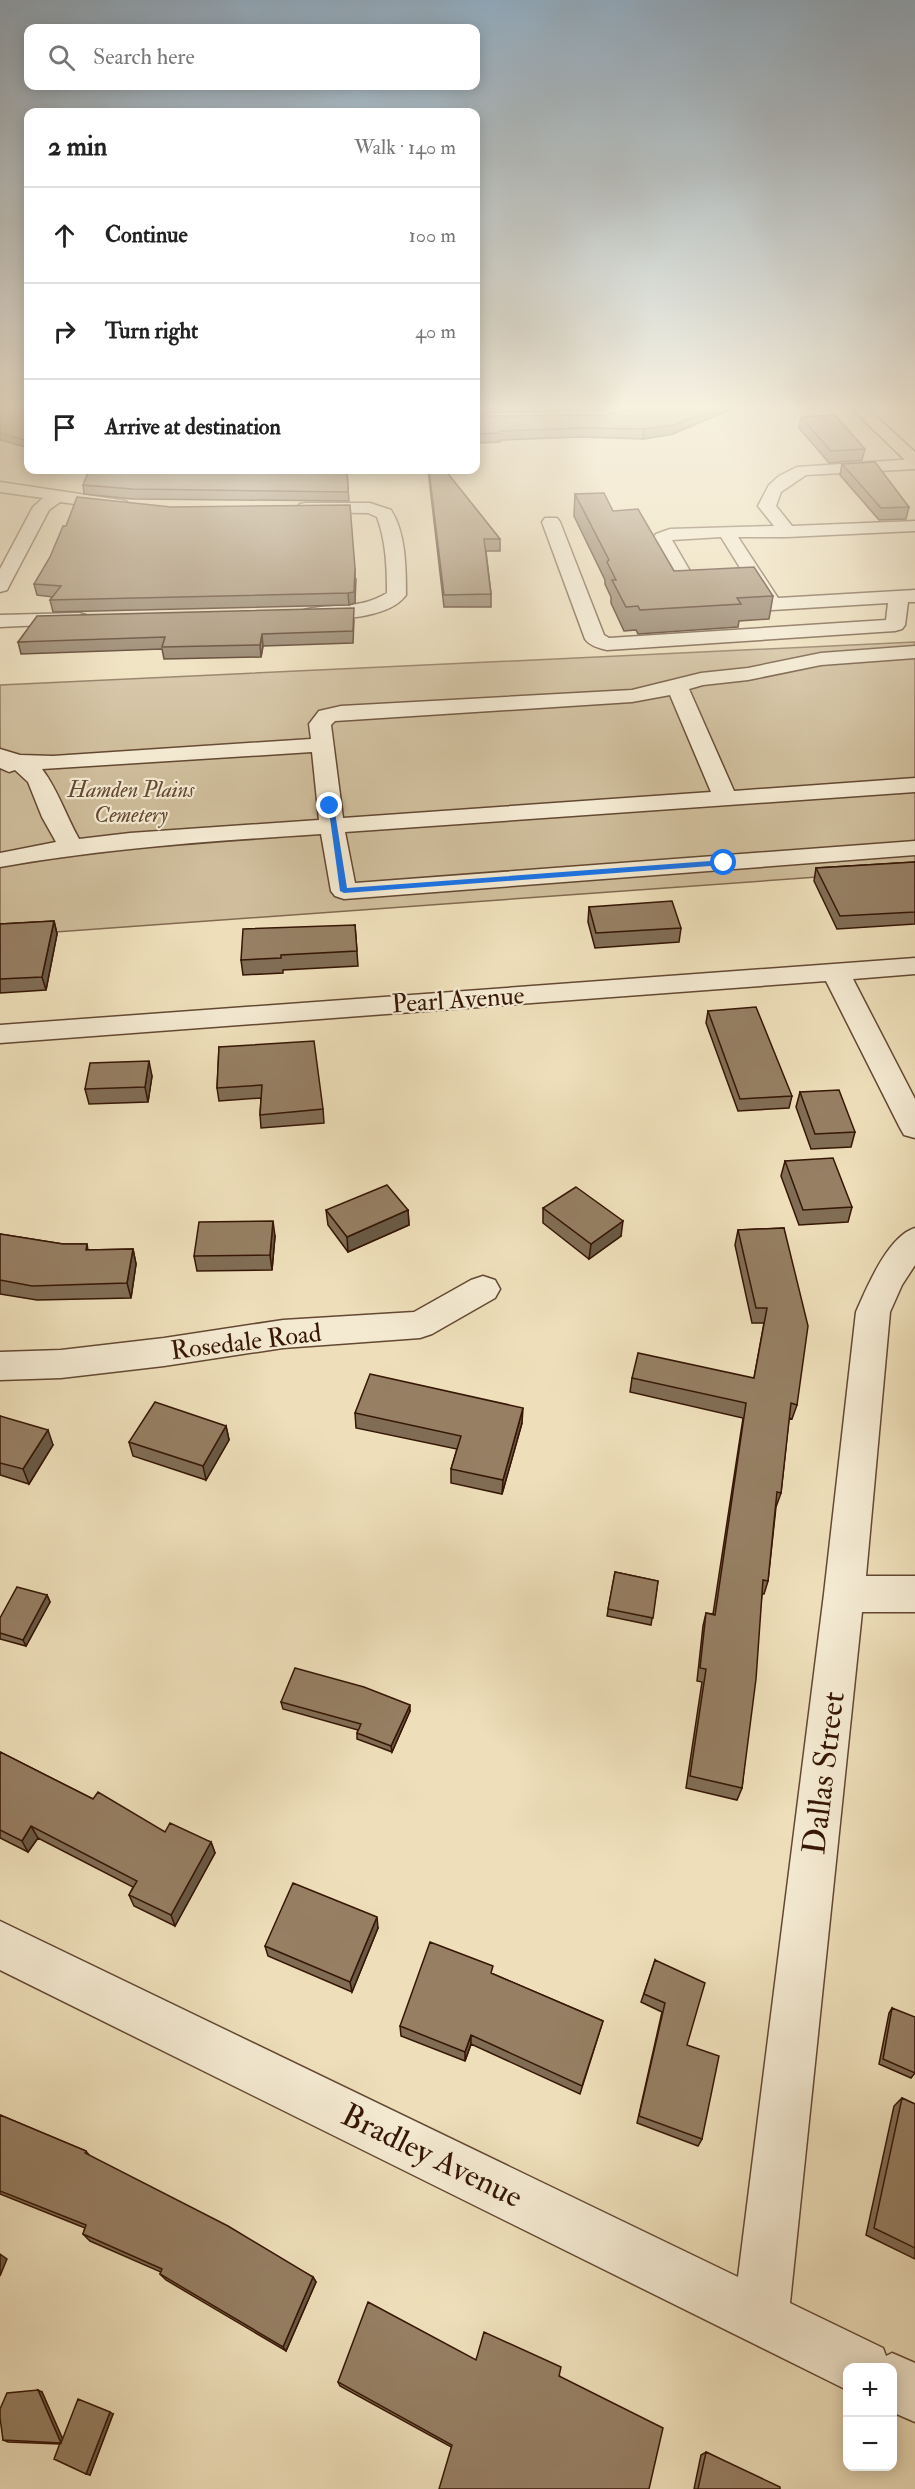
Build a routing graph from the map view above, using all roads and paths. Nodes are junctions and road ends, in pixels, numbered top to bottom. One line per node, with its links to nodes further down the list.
1 (33, 522): 8 (street)
2 (389, 522): 12 (street)
3 (552, 522): 15 (street)
4 (779, 522): 7 (street)
5 (915, 526): 7 (street)
6 (726, 531): 7 (street); 9 (street); 9 (street)
7 (787, 532)
8 (1, 578)
9 (759, 582): 11 (street)
10 (907, 596): 11 (street); 15 (street)
11 (772, 604): 15 (street)
12 (291, 614)
13 (93, 619): 14 (street)
14 (0, 621)
15 (790, 632)
16 (915, 652): 17 (street)
17 (677, 687): 18 (street); 21 (street)
18 (323, 746): 19 (street); 22 (street)
19 (6, 762): 23 (street)
20 (915, 785): 21 (street)
21 (726, 798): 22 (street)
22 (332, 826): 23 (street); 24 (street)
23 (71, 847): 25 (street)
24 (915, 848)
25 (0, 860)
26 (915, 966): 27 (street, Pearl Avenue)
27 (835, 971): 28 (street, Pearl Avenue); 29 (street)
28 (0, 1034)
29 (915, 1128)
30 (915, 1240): 33 (street, Dallas Street)
31 (483, 1289): 32 (street, Rosedale Road)
32 (0, 1366)
33 (844, 1594): 34 (street); 36 (street, Dallas Street)
34 (915, 1594)
35 (0, 1945): 36 (street, Bradley Avenue)
36 (761, 2317): 37 (street, Bradley Avenue)
37 (855, 2363)
38 (897, 2384): 39 (street)
39 (915, 2393)

